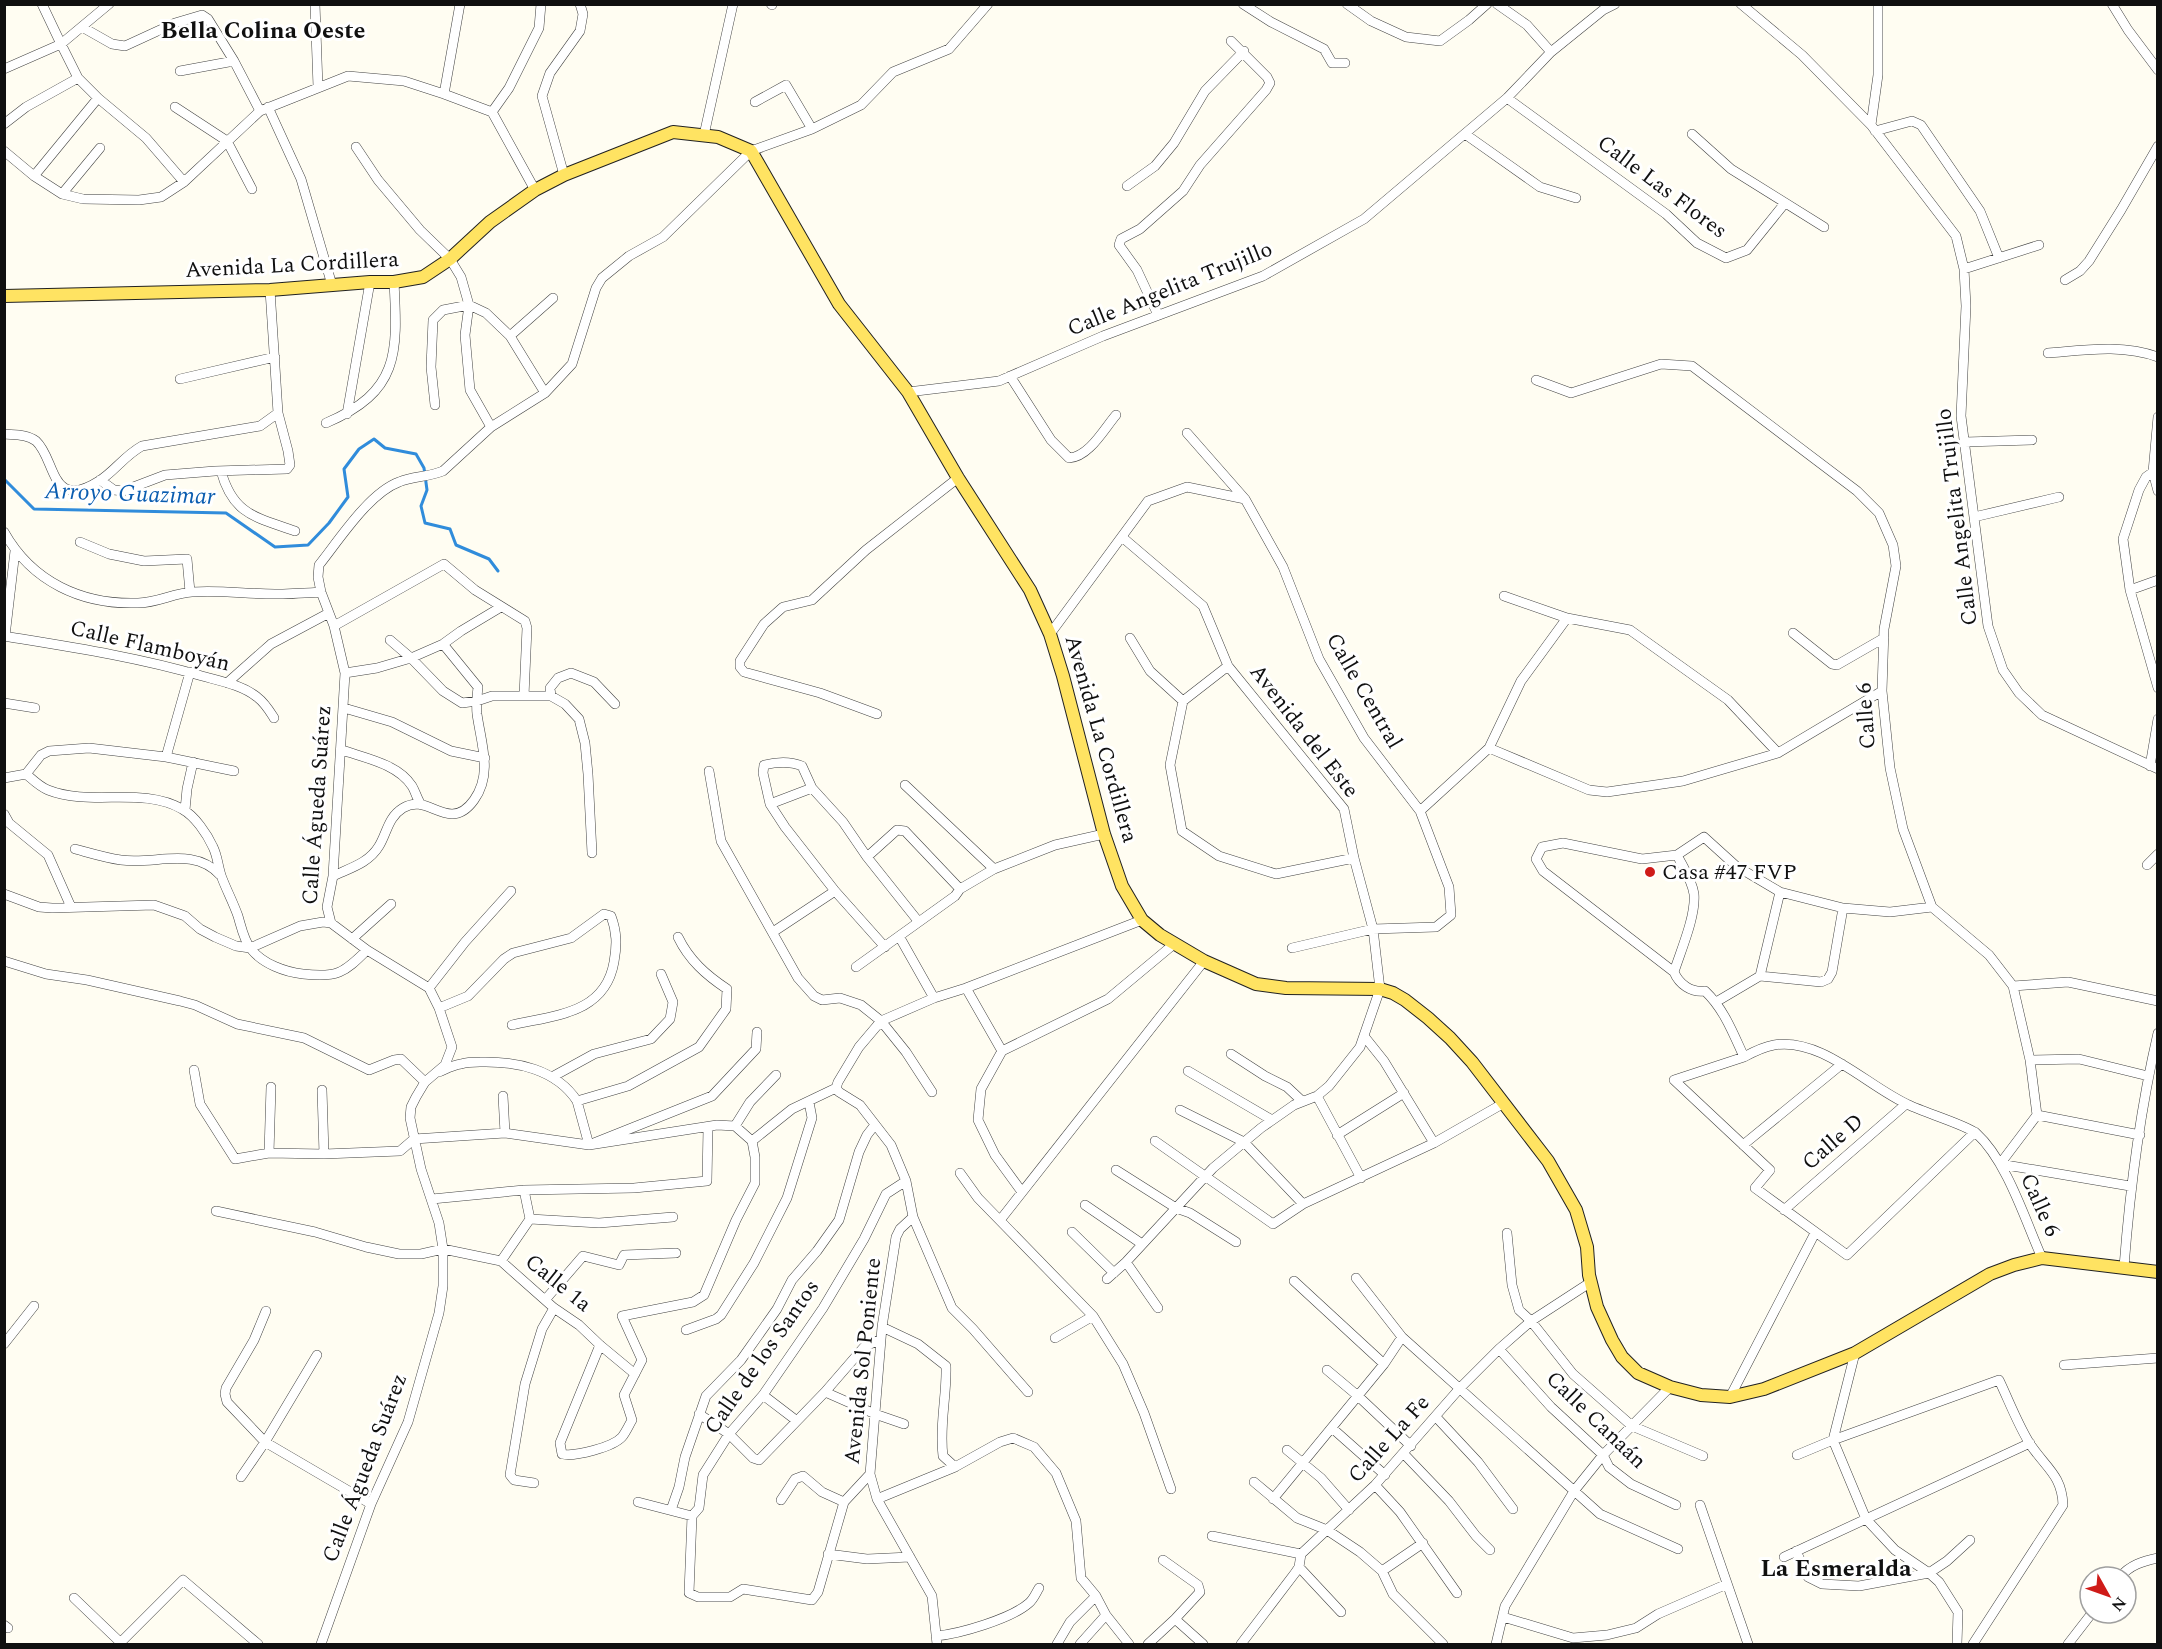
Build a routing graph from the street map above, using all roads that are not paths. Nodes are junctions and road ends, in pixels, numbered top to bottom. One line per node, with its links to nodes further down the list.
1 (42, 4): 21 (street)
2 (109, 4): 19 (street)
3 (325, 4): 18 (street)
4 (460, 4): 31 (street)
5 (541, 4): 37 (street)
6 (580, 4): 50 (street)
7 (733, 4): 43 (street)
8 (988, 4): 40 (street)
9 (1243, 4): 25 (street)
10 (1347, 4): 11 (street)
11 (1487, 4)
12 (1497, 4): 23 (street)
13 (1615, 4): 17 (street, Calle Angelita Trujillo)
14 (1741, 4): 39 (street, Calle Angelita Trujillo)
15 (1878, 4): 39 (street)
16 (2112, 4): 27 (street)
17 (1600, 7): 23 (street, Calle Angelita Trujillo)
18 (315, 8): 30 (street)
19 (82, 27): 21 (street); 24 (street)
20 (1231, 41): 22 (street)
21 (61, 44): 26 (street); 29 (street)
22 (1244, 51): 53 (street); 72 (street)
23 (1551, 52): 33 (street, Calle Angelita Trujillo)
24 (234, 61): 28 (street); 36 (street)
25 (1345, 63)
26 (4, 69)
27 (2157, 70)
28 (180, 71)
29 (78, 78): 32 (street); 38 (street)
30 (318, 87): 31 (street); 36 (street)
31 (444, 94): 37 (street)
32 (98, 98): 51 (street); 52 (street)
33 (1507, 98): 41 (street, Calle Angelita Trujillo); 58 (street, Calle Las Flores)
34 (755, 102): 40 (street)
35 (175, 107): 44 (street)
36 (264, 109): 44 (street); 67 (street)
37 (492, 112): 55 (street)
38 (4, 124)
39 (1873, 128): 61 (street); 63 (street, Calle Angelita Trujillo)
40 (812, 129): 49 (street)
41 (1465, 134): 57 (street); 72 (street, Calle Angelita Trujillo)
42 (1692, 134): 58 (street)
43 (704, 135): 49 (main road, Avenida La Cordillera); 50 (main road, Avenida La Cordillera)
44 (227, 141): 52 (street); 54 (street)
45 (2157, 146): 64 (street)
46 (356, 147): 62 (street)
47 (100, 148): 56 (street)
48 (4, 151): 51 (street)
49 (751, 151): 80 (main road, Avenida La Cordillera); 81 (street, Calle Águeda Suárez)
50 (564, 175): 55 (main road, Avenida La Cordillera)
51 (34, 176): 56 (street)
52 (184, 182): 56 (street)
53 (1127, 186)
54 (252, 189)
55 (534, 190): 62 (main road, Avenida La Cordillera)
56 (62, 194)
57 (1576, 198)
58 (1785, 202): 59 (street)
59 (1824, 227)
60 (2039, 245): 61 (street)
61 (2000, 258): 63 (street)
62 (450, 259): 66 (main road, Avenida La Cordillera); 71 (street)
63 (1964, 269): 92 (street, Calle Angelita Trujillo)
64 (2065, 280)
65 (370, 282): 66 (main road, Avenida La Cordillera); 67 (main road, Avenida La Cordillera); 84 (street)
66 (394, 282): 84 (street)
67 (332, 285): 68 (main road, Avenida La Cordillera)
68 (270, 290): 69 (main road, Avenida La Cordillera); 75 (street)
69 (4, 296)
70 (554, 298): 73 (street)
71 (470, 305): 73 (street); 82 (street); 88 (street)
72 (1158, 315): 77 (street, Calle Angelita Trujillo)
73 (510, 336): 81 (street)
74 (2048, 353): 76 (street)
75 (275, 357): 78 (street); 83 (street)
76 (2157, 357)
77 (1010, 376): 80 (street, Calle Angelita Trujillo); 86 (street)
78 (180, 379)
79 (1536, 380): 119 (street, Calle 6)
80 (908, 392): 95 (main road, Avenida La Cordillera)
81 (545, 393): 88 (street, Calle Águeda Suárez)
82 (435, 405)
83 (278, 413): 93 (street); 96 (street)
84 (347, 414): 87 (street)
85 (2157, 414): 94 (street)
86 (1116, 415)
87 (326, 423)
88 (491, 427): 109 (street, Calle Águeda Suárez)
89 (1187, 433): 99 (street, Calle Central)
90 (4, 434): 96 (street)
91 (2032, 440): 92 (street)
92 (1965, 442): 100 (street, Calle Angelita Trujillo)
93 (221, 471): 96 (street); 101 (street)
94 (2155, 472): 97 (street); 107 (street)
95 (958, 478): 116 (main road, Avenida La Cordillera); 137 (street)
96 (100, 480)
97 (2157, 491)
98 (2059, 498): 100 (street)
99 (1245, 499): 103 (street); 156 (street, Calle Central)
100 (1974, 517): 146 (street, Calle Angelita Trujillo)
101 (295, 531)
102 (4, 532): 105 (street)
103 (1122, 537): 116 (street); 123 (street, Avenida del Este)
104 (80, 542): 108 (street)
105 (15, 551): 108 (street); 117 (street)
106 (2157, 580): 107 (street)
107 (2130, 590): 127 (street)
108 (190, 592): 109 (street)
109 (321, 592): 112 (street, Calle Águeda Suárez)
110 (1504, 596): 113 (street)
111 (501, 607): 114 (street); 121 (street); 129 (street)
112 (329, 613): 114 (street, Calle Águeda Suárez); 126 (street)
113 (1567, 618): 140 (street); 142 (street)
114 (334, 626): 125 (street, Calle Águeda Suárez)
115 (1793, 633): 119 (street)
116 (1050, 634): 158 (main road, Avenida La Cordillera)
117 (5, 636): 124 (street, Calle Flamboyán)
118 (1130, 638): 132 (street)
119 (1884, 638): 128 (street, Calle 6)
120 (390, 640): 122 (street)
121 (443, 644): 122 (street); 131 (street)
122 (411, 658): 125 (street); 131 (street)
123 (1228, 666): 132 (street); 164 (street, Avenida del Este)
124 (190, 672): 126 (street, Calle Flamboyán); 143 (street)
125 (345, 673): 136 (street, Calle Águeda Suárez)
126 (227, 683): 138 (street, Calle Flamboyán)
127 (2157, 688)
128 (1882, 691): 142 (street); 176 (street, Calle 6)
129 (524, 696): 130 (street); 131 (street)
130 (551, 696): 134 (street); 160 (street)
131 (477, 701): 144 (street)
132 (1183, 701): 164 (street)
133 (4, 703): 135 (street)
134 (615, 704)
135 (35, 708)
136 (344, 708): 141 (street, Calle Águeda Suárez); 144 (street)
137 (877, 714)
138 (274, 718)
139 (2157, 719): 146 (street)
140 (1490, 748): 142 (street); 156 (street)
141 (342, 750): 153 (street); 167 (street, Calle Águeda Suárez)
142 (1778, 753)
143 (166, 757): 145 (street); 149 (street)
144 (484, 758): 153 (street)
145 (193, 762): 147 (street); 155 (street)
146 (2154, 768)
147 (234, 771)
148 (709, 771): 182 (street)
149 (26, 774): 150 (street); 155 (street)
150 (4, 778)
151 (904, 785): 166 (street)
152 (812, 788): 154 (street); 154 (street); 163 (street)
153 (420, 803): 167 (street)
154 (770, 804): 171 (street)
155 (185, 810): 168 (street)
156 (1420, 811): 181 (street, Calle Central)
157 (4, 814): 175 (street)
158 (1104, 834): 166 (street); 178 (main road, Avenida La Cordillera)
159 (75, 849): 168 (street)
160 (592, 853)
161 (2157, 854): 165 (street)
162 (1677, 855): 172 (street); 194 (street); 194 (street)
163 (867, 857): 169 (street); 179 (street)
164 (1354, 858): 181 (street, Avenida del Este)
165 (2147, 866)
166 (994, 869): 169 (street)
167 (333, 876): 180 (street, Calle Águeda Suárez)
168 (222, 877): 188 (street)
169 (960, 889): 179 (street)
170 (511, 891): 198 (street)
171 (835, 891): 182 (street); 187 (street)
172 (1780, 892): 177 (street); 196 (street)
173 (4, 894): 175 (street)
174 (391, 904): 185 (street)
175 (71, 907): 188 (street)
176 (1932, 907): 177 (street); 197 (street, Calle 6)
177 (1843, 908): 196 (street)
178 (1142, 920): 186 (main road, Avenida La Cordillera); 199 (street)
179 (918, 921): 183 (street)
180 (331, 923): 185 (street, Calle Águeda Suárez); 188 (street)
181 (1373, 928): 189 (street); 200 (street, Avenida del Este)
182 (773, 932): 205 (street)
183 (899, 936): 187 (street); 201 (street)
184 (678, 937): 229 (street)
185 (352, 939): 190 (street, Calle Águeda Suárez)
186 (1174, 944): 192 (main road, Avenida La Cordillera); 210 (street)
187 (885, 947): 193 (street)
188 (250, 948): 190 (street)
189 (1292, 948)
190 (367, 950): 198 (street, Calle Águeda Suárez)
191 (4, 961): 221 (street)
192 (1204, 961): 200 (main road, Avenida La Cordillera); 261 (street)
193 (856, 967)
194 (1674, 972): 203 (street)
195 (661, 974): 220 (street)
196 (1760, 976): 203 (street)
197 (2013, 986): 202 (street); 213 (street, Calle 6)
198 (429, 988): 204 (street, Calle Águeda Suárez)
199 (966, 988): 201 (street); 210 (street)
200 (1380, 989): 209 (street); 232 (main road, Avenida La Cordillera)
201 (934, 998): 205 (street)
202 (2157, 1001)
203 (1716, 1002): 212 (street)
204 (439, 1008): 206 (street); 217 (street, Calle Águeda Suárez)
205 (881, 1021): 223 (street); 225 (street)
206 (512, 1025)
207 (757, 1032): 249 (street)
208 (2157, 1033): 219 (street)
209 (1364, 1036): 226 (street); 228 (street)
210 (1002, 1051): 261 (street)
211 (1231, 1054): 230 (street)
212 (1744, 1057): 214 (street); 250 (street)
213 (2030, 1060): 219 (street); 235 (street, Calle 6)
214 (1842, 1064): 233 (street); 250 (street)
215 (194, 1070): 251 (street)
216 (1188, 1071): 236 (street)
217 (434, 1074): 220 (street); 221 (street, Calle Águeda Suárez)
218 (776, 1075): 237 (street)
219 (2148, 1076): 243 (street)
220 (552, 1077): 229 (street)
221 (425, 1082): 244 (street, Calle Águeda Suárez)
222 (271, 1087): 251 (street)
223 (836, 1088): 231 (street); 238 (street)
224 (322, 1090): 252 (street)
225 (932, 1092)
226 (1404, 1093): 242 (street); 248 (street)
227 (502, 1096): 241 (street)
228 (1317, 1096): 230 (street); 242 (street)
229 (577, 1101): 249 (street)
230 (1302, 1101): 236 (street)
231 (809, 1102): 245 (street); 295 (street)
232 (1504, 1103): 248 (street); 286 (main road, Avenida La Cordillera)
233 (1906, 1104): 240 (street); 266 (street, Calle D)
234 (1180, 1110): 247 (street)
235 (2037, 1115): 243 (street); 253 (street, Calle 6)
236 (1272, 1120): 247 (street)
237 (735, 1126): 239 (street); 245 (street)
238 (874, 1126): 258 (street); 316 (street)
239 (708, 1128): 249 (street); 260 (street)
240 (1975, 1132): 253 (street); 274 (street)
241 (505, 1133): 244 (street); 249 (street)
242 (1337, 1135): 257 (street)
243 (2140, 1135): 259 (street)
244 (414, 1139): 252 (street); 262 (street, Calle Águeda Suárez)
245 (752, 1141): 308 (street)
246 (1155, 1141): 256 (street)
247 (1244, 1142): 256 (street); 263 (street)
248 (1434, 1143): 257 (street)
249 (589, 1145)
250 (1743, 1145): 266 (street)
251 (269, 1153): 252 (street)
252 (324, 1154)
253 (2000, 1164): 259 (street); 279 (street, Calle 6)
254 (1116, 1170): 265 (street)
255 (960, 1173): 271 (street)
256 (1206, 1176): 263 (street); 265 (street)
257 (1361, 1178): 263 (street)
258 (906, 1181): 269 (street); 313 (street, Calle de los Santos)
259 (2130, 1186): 282 (street)
260 (524, 1190): 262 (street); 270 (street)
261 (1022, 1192): 271 (street)
262 (432, 1199): 277 (street, Calle Águeda Suárez)
263 (1303, 1204)
264 (1085, 1205): 276 (street)
265 (1176, 1208): 275 (street); 276 (street)
266 (1784, 1210): 274 (street)
267 (216, 1211): 277 (street)
268 (673, 1217): 270 (street)
269 (913, 1217): 294 (street, Avenida Sol Poniente); 312 (street)
270 (530, 1219): 280 (street)
271 (1000, 1220): 292 (street)
272 (1072, 1232): 281 (street)
273 (1508, 1233): 293 (street)
274 (1815, 1233): 315 (street)
275 (1236, 1242)
276 (1142, 1244): 281 (street)
277 (443, 1249): 280 (street, Calle 1a); 348 (street, Calle Águeda Suárez)
278 (676, 1253): 287 (street)
279 (2042, 1258): 282 (main road, Avenida La Cordillera); 302 (main road, Avenida La Cordillera)
280 (501, 1261): 287 (street, Calle 1a)
281 (1126, 1262): 290 (street)
282 (2124, 1267): 283 (main road, Avenida La Cordillera)
283 (2157, 1272)
284 (1356, 1278): 296 (street)
285 (1294, 1281): 305 (street)
286 (1591, 1282): 293 (street, Calle La Fe); 309 (main road, Avenida La Cordillera)
287 (545, 1300): 289 (street, Calle 1a)
288 (34, 1306): 299 (street)
289 (554, 1308): 300 (street, Calle 1a); 339 (street)
290 (1158, 1308)
291 (266, 1311): 325 (street)
292 (1093, 1316): 297 (street); 341 (street)
293 (1531, 1322): 301 (street, Calle La Fe); 321 (street)
294 (882, 1327): 298 (street, Avenida Sol Poniente); 334 (street)
295 (686, 1330)
296 (1402, 1337): 305 (street); 310 (street)
297 (1055, 1338)
298 (880, 1339): 311 (street); 317 (street, Avenida Sol Poniente)
299 (4, 1344)
300 (600, 1345): 308 (street, Calle 1a); 308 (street)
301 (1499, 1349): 310 (street, Calle La Fe); 330 (street, Calle Canaán)
302 (1855, 1353): 315 (main road, Avenida La Cordillera); 324 (street)
303 (317, 1355): 325 (street)
304 (2157, 1358): 306 (street)
305 (1384, 1364): 314 (street)
306 (2064, 1365)
307 (1327, 1370): 314 (street)
308 (635, 1374)
309 (1670, 1387): 315 (main road, Avenida La Cordillera); 321 (street)
310 (1460, 1388): 318 (street, Calle La Fe); 342 (street)
311 (825, 1392): 317 (street); 319 (street)
312 (1028, 1392)
313 (763, 1395): 319 (street); 323 (street, Calle de los Santos)
314 (1358, 1396): 322 (street); 327 (street)
315 (1730, 1397)
316 (699, 1414): 323 (street); 352 (street)
317 (875, 1414): 320 (street); 335 (street, Avenida Sol Poniente)
318 (1436, 1417): 327 (street, Calle La Fe); 351 (street)
319 (797, 1421): 323 (street)
320 (904, 1424)
321 (1632, 1426): 330 (street); 332 (street)
322 (1332, 1428): 333 (street); 336 (street)
323 (729, 1434): 354 (street, Calle de los Santos)
324 (1833, 1440): 326 (street); 331 (street); 355 (street)
325 (265, 1442): 337 (street); 348 (street)
326 (2030, 1443): 355 (street); 397 (street)
327 (1410, 1446): 329 (street, Calle La Fe)
328 (1287, 1450): 333 (street)
329 (1404, 1454): 336 (street, Calle La Fe); 361 (street)
330 (1603, 1455): 342 (street); 349 (street, Calle Canaán)
331 (1797, 1455)
332 (1703, 1456)
333 (1303, 1463): 344 (street); 353 (street)
334 (955, 1467): 343 (street); 376 (street)
335 (870, 1474): 343 (street, Avenida Sol Poniente); 347 (street)
336 (1385, 1474): 340 (street, Calle La Fe)
337 (241, 1477)
338 (1254, 1482): 344 (street)
339 (534, 1483)
340 (1375, 1485): 353 (street, Calle La Fe); 359 (street)
341 (1171, 1489)
342 (1574, 1491): 360 (street); 380 (street)
343 (877, 1499): 365 (street, Avenida Sol Poniente)
344 (1273, 1499): 356 (street)
345 (781, 1500): 347 (street)
346 (638, 1502): 352 (street)
347 (844, 1502): 363 (street)
348 (371, 1504): 386 (street, Calle Águeda Suárez)
349 (1676, 1505)
350 (1700, 1505): 373 (street)
351 (1513, 1509)
352 (671, 1510): 354 (street)
353 (1349, 1510): 356 (street, Calle La Fe)
354 (692, 1516): 363 (street, Calle de los Santos)
355 (1866, 1519): 362 (street); 372 (street)
356 (1327, 1530): 364 (street, Calle La Fe); 371 (street)
357 (1212, 1536): 364 (street)
358 (1970, 1540): 372 (street)
359 (1423, 1543): 371 (street); 375 (street)
360 (1678, 1549)
361 (1490, 1550)
362 (1796, 1551): 366 (street); 372 (street)
363 (828, 1554): 365 (street)
364 (1302, 1554): 370 (street)
365 (910, 1557): 383 (street, Avenida Sol Poniente)
366 (1784, 1557)
367 (2157, 1558): 369 (street)
368 (1163, 1560): 381 (street)
369 (2135, 1565)
370 (1299, 1567): 378 (street); 392 (street)
371 (1382, 1571): 393 (street)
372 (1929, 1573): 396 (street)
373 (1727, 1584): 380 (street); 395 (street)
374 (1039, 1588): 383 (street)
375 (1457, 1593)
376 (1096, 1596): 379 (street); 387 (street)
377 (74, 1598): 384 (street)
378 (1341, 1612)
379 (1106, 1615): 388 (street); 389 (street)
380 (1503, 1617): 394 (street)
381 (1175, 1619): 390 (street); 391 (street)
382 (2083, 1625): 398 (street)
383 (936, 1640)
384 (120, 1643): 385 (street)
385 (258, 1644)
386 (321, 1644)
387 (1057, 1644)
388 (1080, 1644)
389 (1129, 1644)
390 (1148, 1644)
391 (1203, 1644)
392 (1241, 1644)
393 (1443, 1644)
394 (1496, 1644)
395 (1748, 1644)
396 (1957, 1644)
397 (1973, 1644)
398 (2068, 1644)

